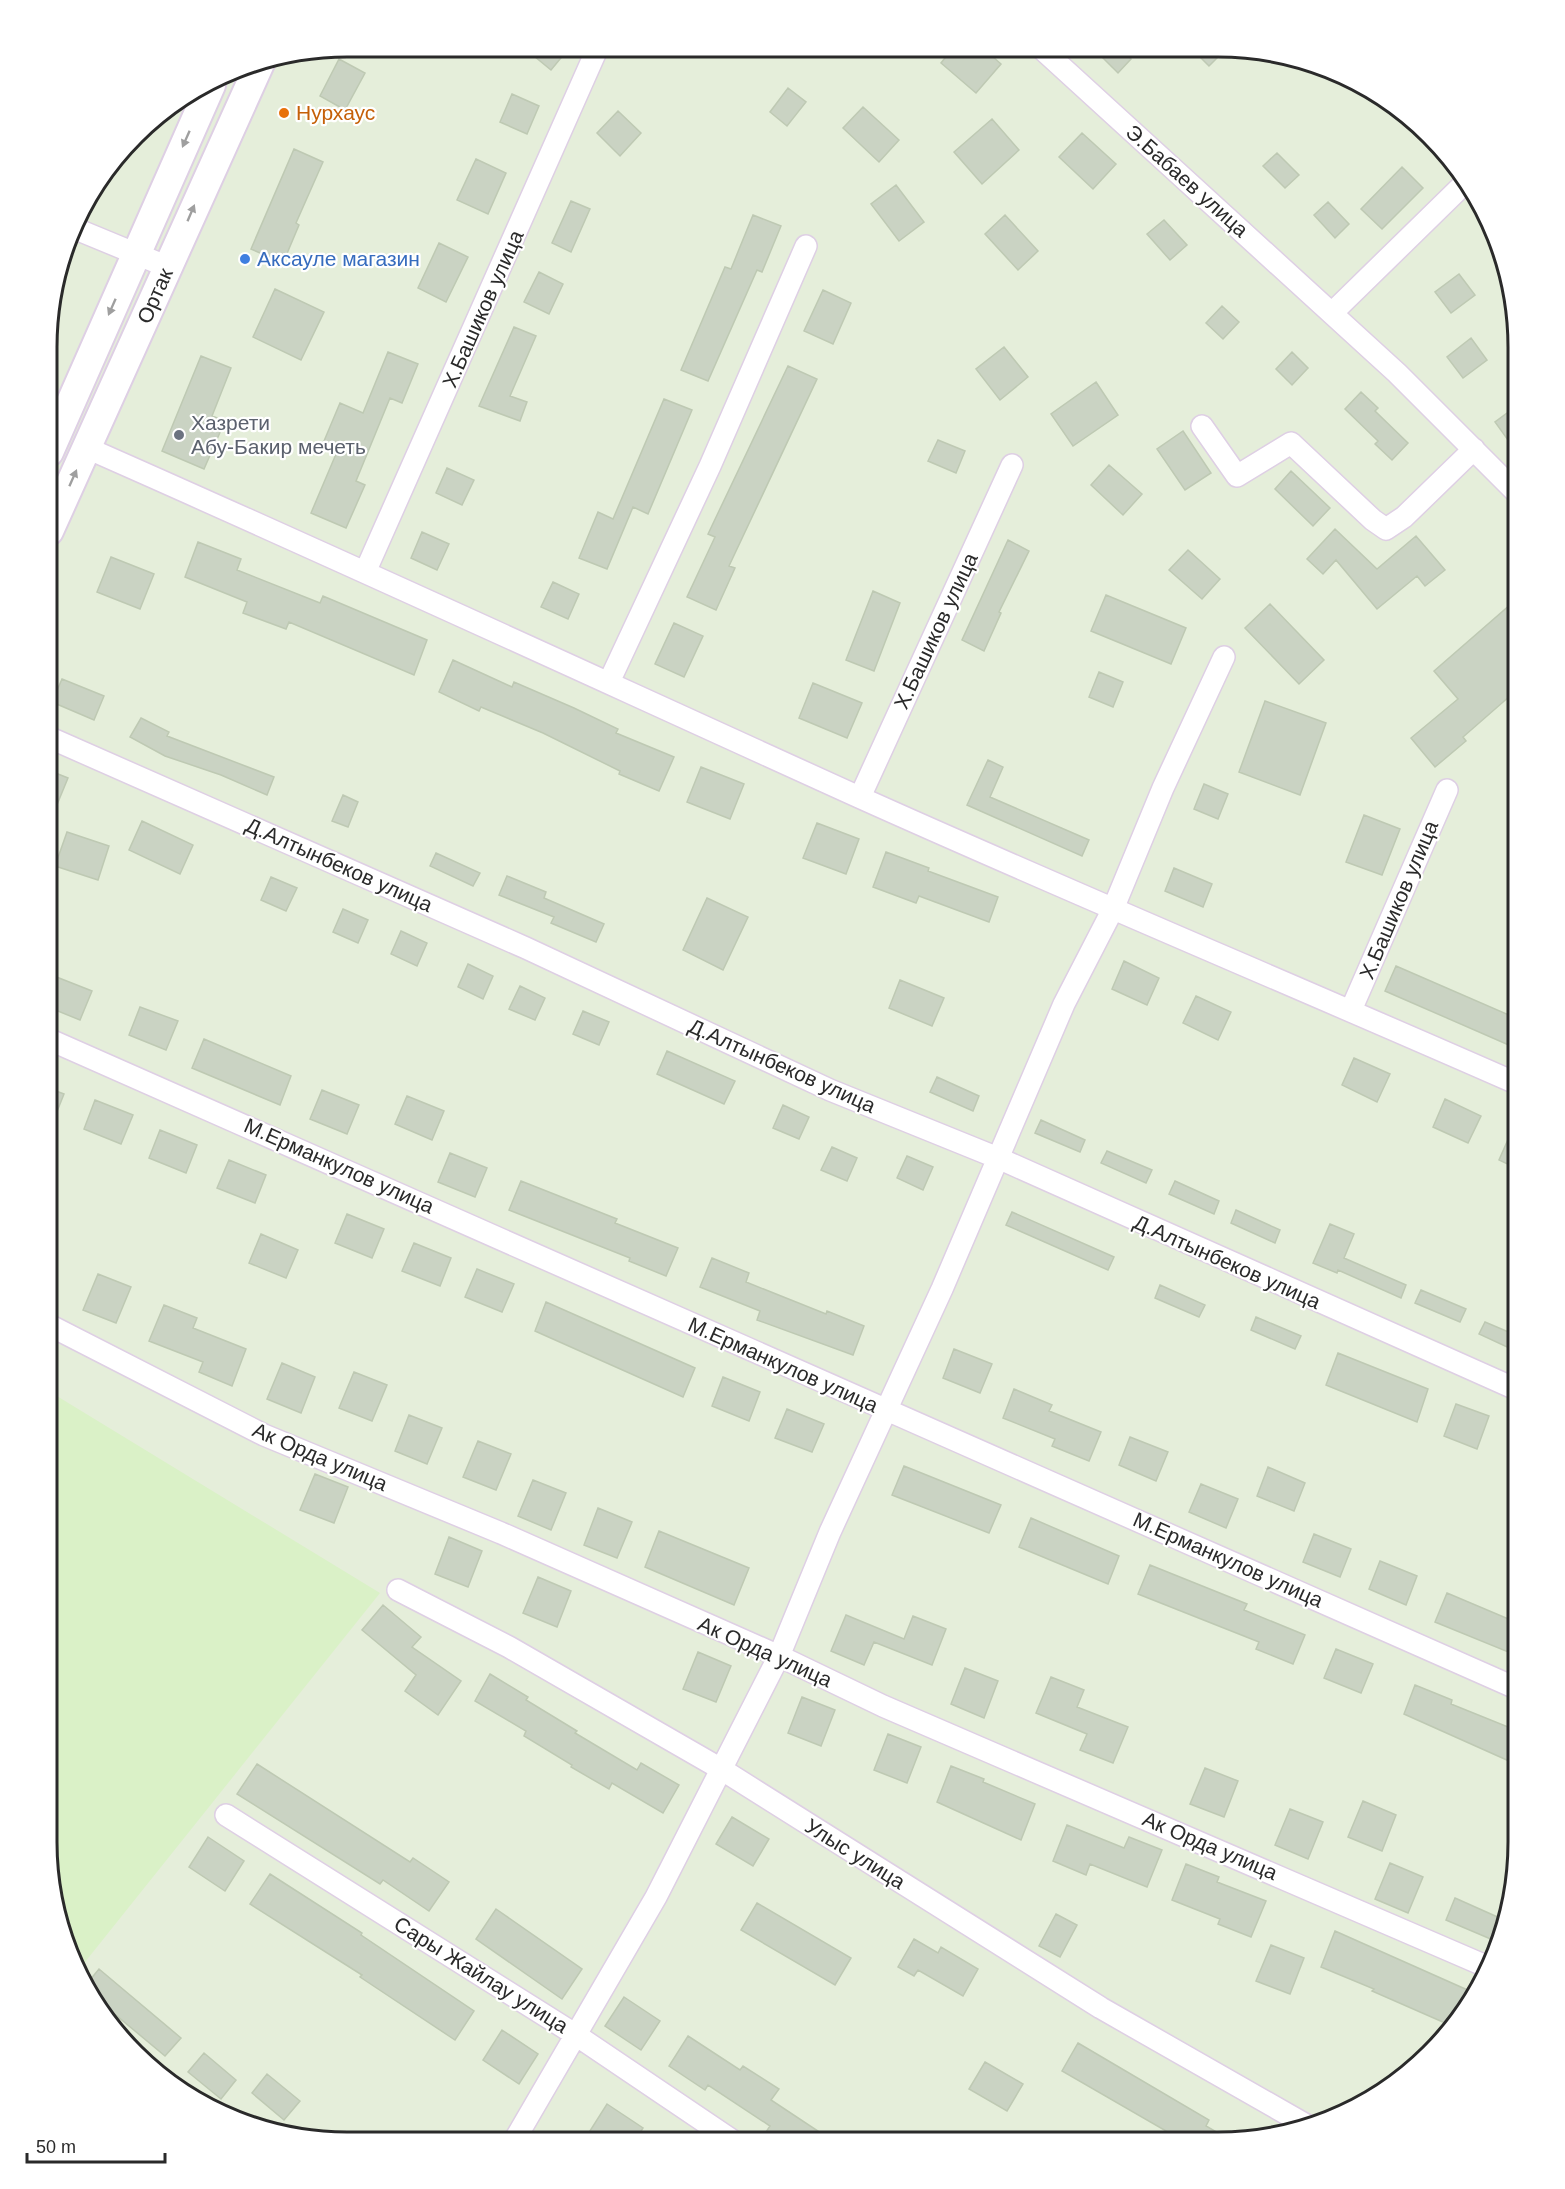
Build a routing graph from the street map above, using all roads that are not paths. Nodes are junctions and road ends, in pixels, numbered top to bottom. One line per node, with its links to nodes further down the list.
1 (594, 57): 18 (street, Х.Башиков улица)
2 (1052, 57): 10 (street, Э.Бабаев улица)
3 (256, 71): 9 (street, Ортак, one-way to 3)
4 (208, 93): 8 (street, Ортак, one-way to 8)
5 (1460, 188): 10 (street)
6 (81, 231): 8 (street)
7 (806, 246): 20 (street)
8 (136, 253): 9 (street); 12 (street, Ортак, one-way to 12)
9 (168, 267): 13 (street, Ортак)
10 (1332, 314): 14 (street, Э.Бабаев улица)
11 (1202, 426): 14 (street)
12 (57, 434)
13 (87, 448): 17 (street, Ортак, one-way to 13); 18 (street)
14 (1474, 449): 16 (street, Э.Бабаев улица)
15 (1012, 465): 23 (street, Х.Башиков улица)
16 (1508, 484)
17 (57, 514)
18 (366, 570): 20 (street)
19 (1224, 657): 24 (street)
20 (609, 682): 23 (street)
21 (57, 740): 28 (street, Д.Алтынбеков улица)
22 (1447, 790): 25 (street, Х.Башиков улица)
23 (860, 797): 24 (street)
24 (1113, 909): 25 (street); 28 (street)
25 (1351, 1010): 27 (street)
26 (57, 1043): 31 (street, М.Ерманкулов улица)
27 (1508, 1080)
28 (998, 1158): 30 (street, Д.Алтынбеков улица); 31 (street)
29 (57, 1329): 33 (street, Ак Орда улица)
30 (1508, 1386)
31 (885, 1411): 33 (street); 34 (street, М.Ерманкулов улица)
32 (398, 1590): 35 (street, Улыс улица)
33 (779, 1656): 35 (street); 37 (street, Ак Орда улица)
34 (1508, 1685)
35 (721, 1769): 38 (street); 39 (street, Улыс улица)
36 (226, 1815): 38 (street, Сары Жайлау улица)
37 (1481, 1964)
38 (576, 2035): 40 (street); 41 (street, Сары Жайлау улица)
39 (1298, 2121)
40 (519, 2132)
41 (720, 2132)

